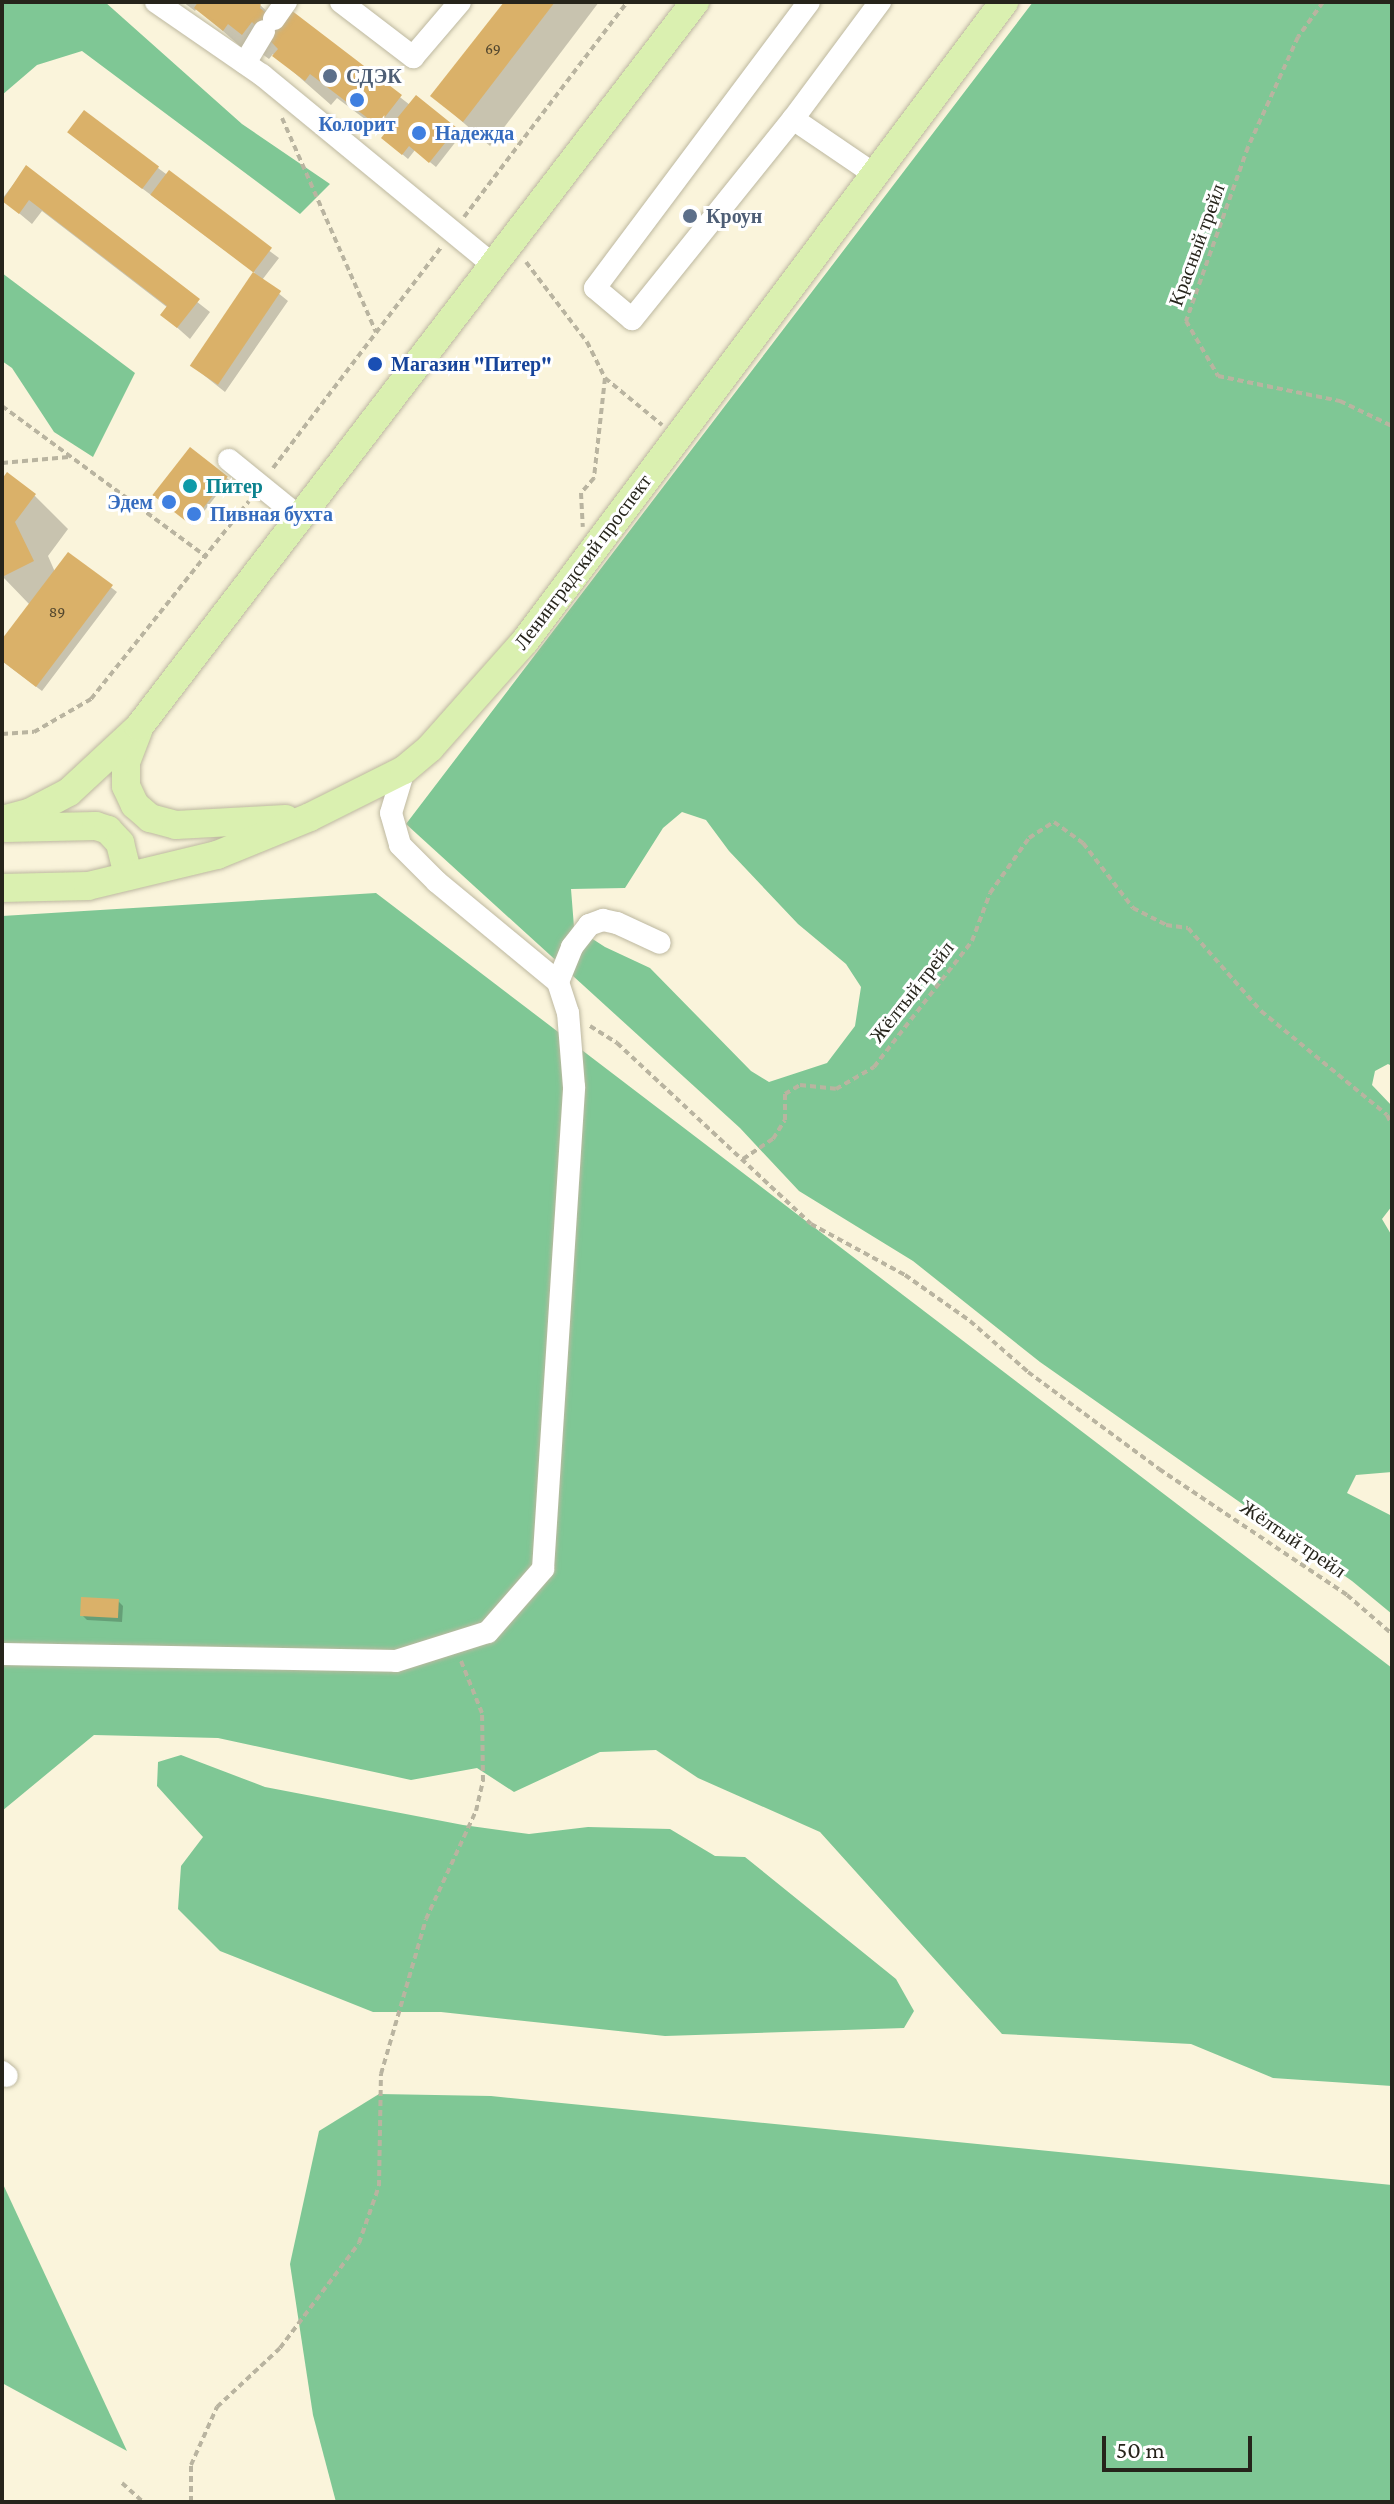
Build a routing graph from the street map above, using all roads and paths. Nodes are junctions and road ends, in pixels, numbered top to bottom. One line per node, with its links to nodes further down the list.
1 (156, 2): 11 (lane)
2 (341, 2): 3 (lane)
3 (460, 2)
4 (627, 2): 15 (path)
5 (695, 2): 16 (main road)
6 (809, 2): 13 (lane)
7 (880, 2): 13 (lane)
8 (1004, 2): 14 (main road, Ленинградский проспект)
9 (1323, 2): 21 (path, Красный трейл)
10 (274, 17): 11 (lane)
11 (245, 63): 15 (lane)
12 (279, 111): 18 (path)
13 (793, 119): 14 (lane)
14 (874, 174): 22 (main road, Ленинградский проспект)
15 (453, 232): 17 (lane); 18 (path)
16 (510, 241): 17 (main road); 19 (path)
17 (492, 264): 27 (main road)
18 (376, 332): 26 (path)
19 (605, 378): 22 (path); 28 (path)
20 (2, 406): 23 (path)
21 (1392, 426)
22 (677, 437): 28 (main road, Ленинградский проспект)
23 (71, 457): 25 (path); 29 (path)
24 (229, 460): 26 (lane)
25 (2, 463)
26 (260, 485): 27 (lane); 29 (path)
27 (298, 516): 30 (main road)
28 (592, 551): 32 (main road, Ленинградский проспект)
29 (207, 557): 31 (path)
30 (139, 727): 33 (main road); 34 (main road)
31 (2, 734)
32 (404, 770): 33 (main road, Ленинградский проспект); 39 (lane)
33 (310, 817): 36 (main road, Ленинградский проспект)
34 (2, 820)
35 (2, 828): 36 (main road)
36 (128, 876): 37 (main road, Ленинградский проспект)
37 (2, 888)
38 (660, 943): 39 (lane)
39 (558, 982): 40 (lane)
40 (568, 1013): 42 (path); 44 (lane)
41 (1392, 1125): 42 (path, Жёлтый трейл)
42 (743, 1159): 43 (path, Жёлтый трейл)
43 (1392, 1634)
44 (454, 1643): 45 (lane); 48 (path)
45 (2, 1654)
46 (122, 2483): 47 (path)
47 (143, 2502)
48 (191, 2502)

